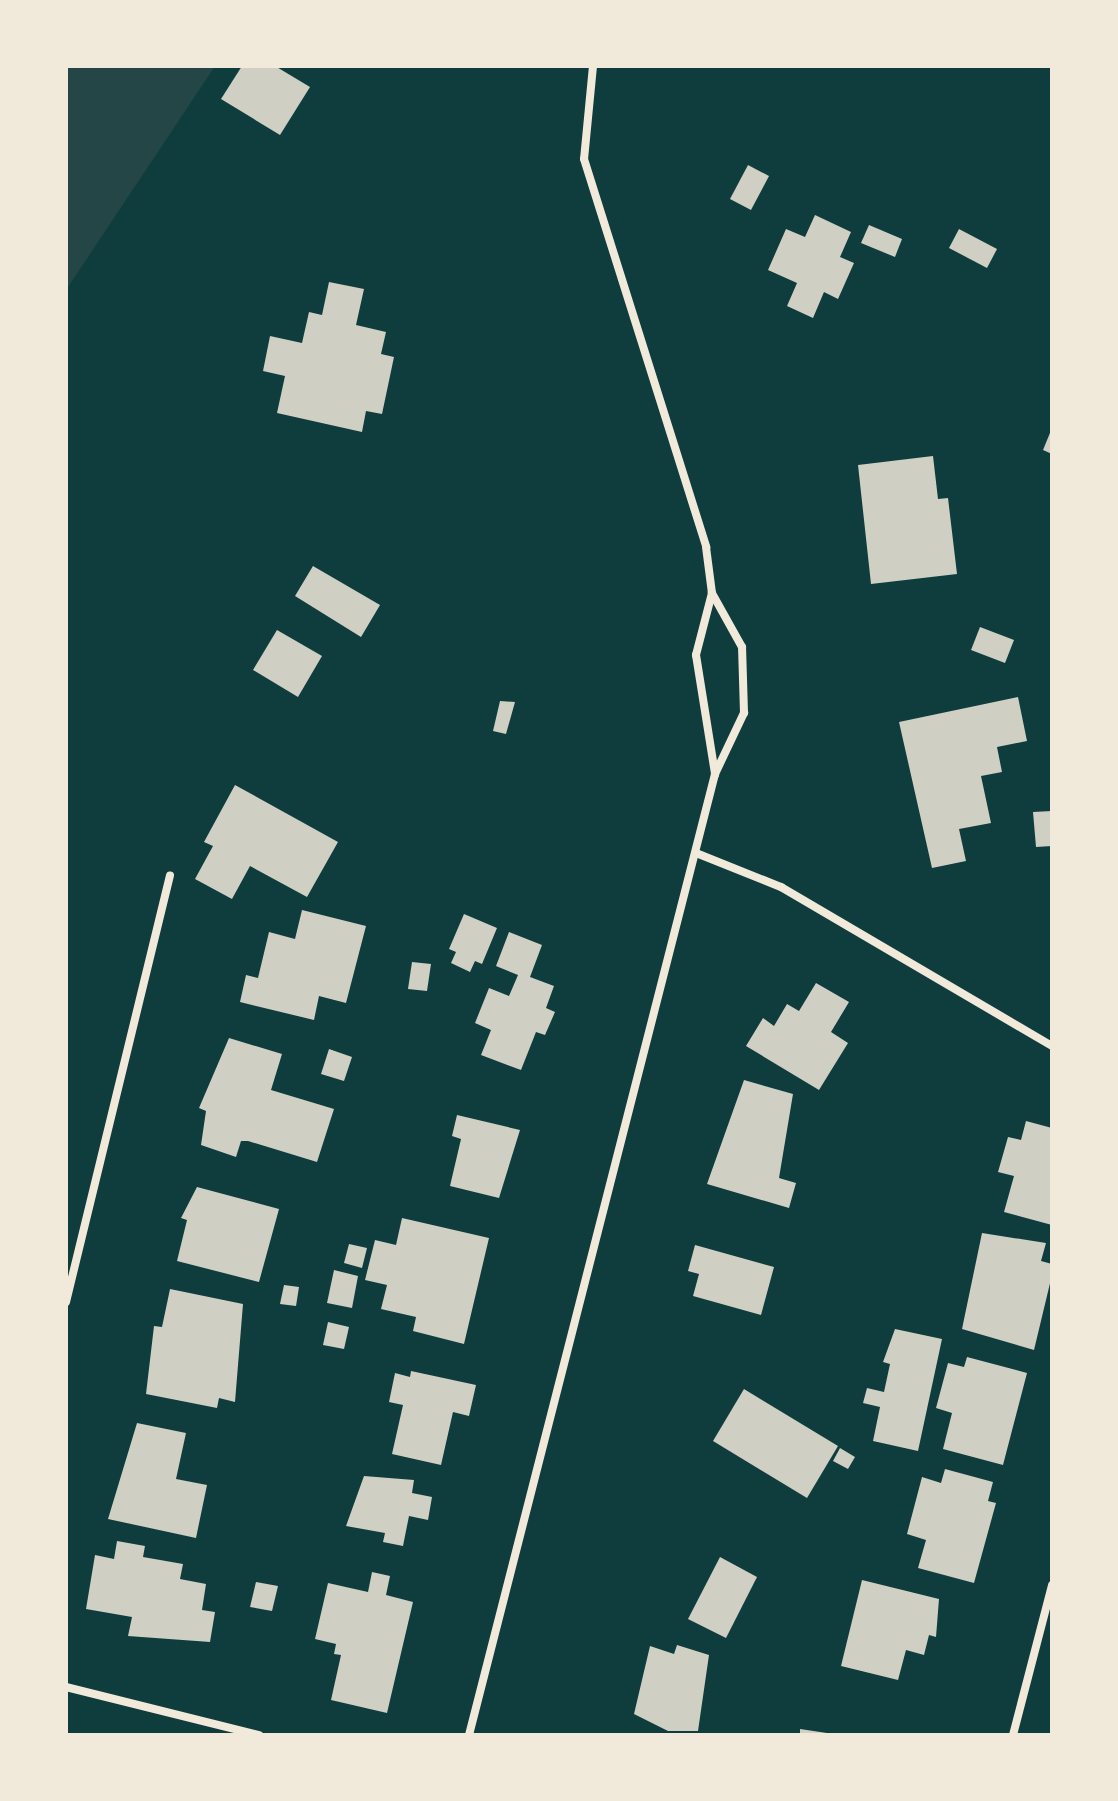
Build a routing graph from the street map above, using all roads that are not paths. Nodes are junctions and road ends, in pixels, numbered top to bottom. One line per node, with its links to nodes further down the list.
1 (593, 66): 2 (street)
2 (712, 593): 3 (street); 3 (street)
3 (715, 774): 4 (street)
4 (696, 853): 6 (street); 11 (street)
5 (170, 876): 7 (street)
6 (1052, 1046)
7 (66, 1302)
8 (1052, 1585): 12 (street)
9 (66, 1687): 10 (street)
10 (259, 1735)
11 (469, 1735)
12 (1013, 1735)

